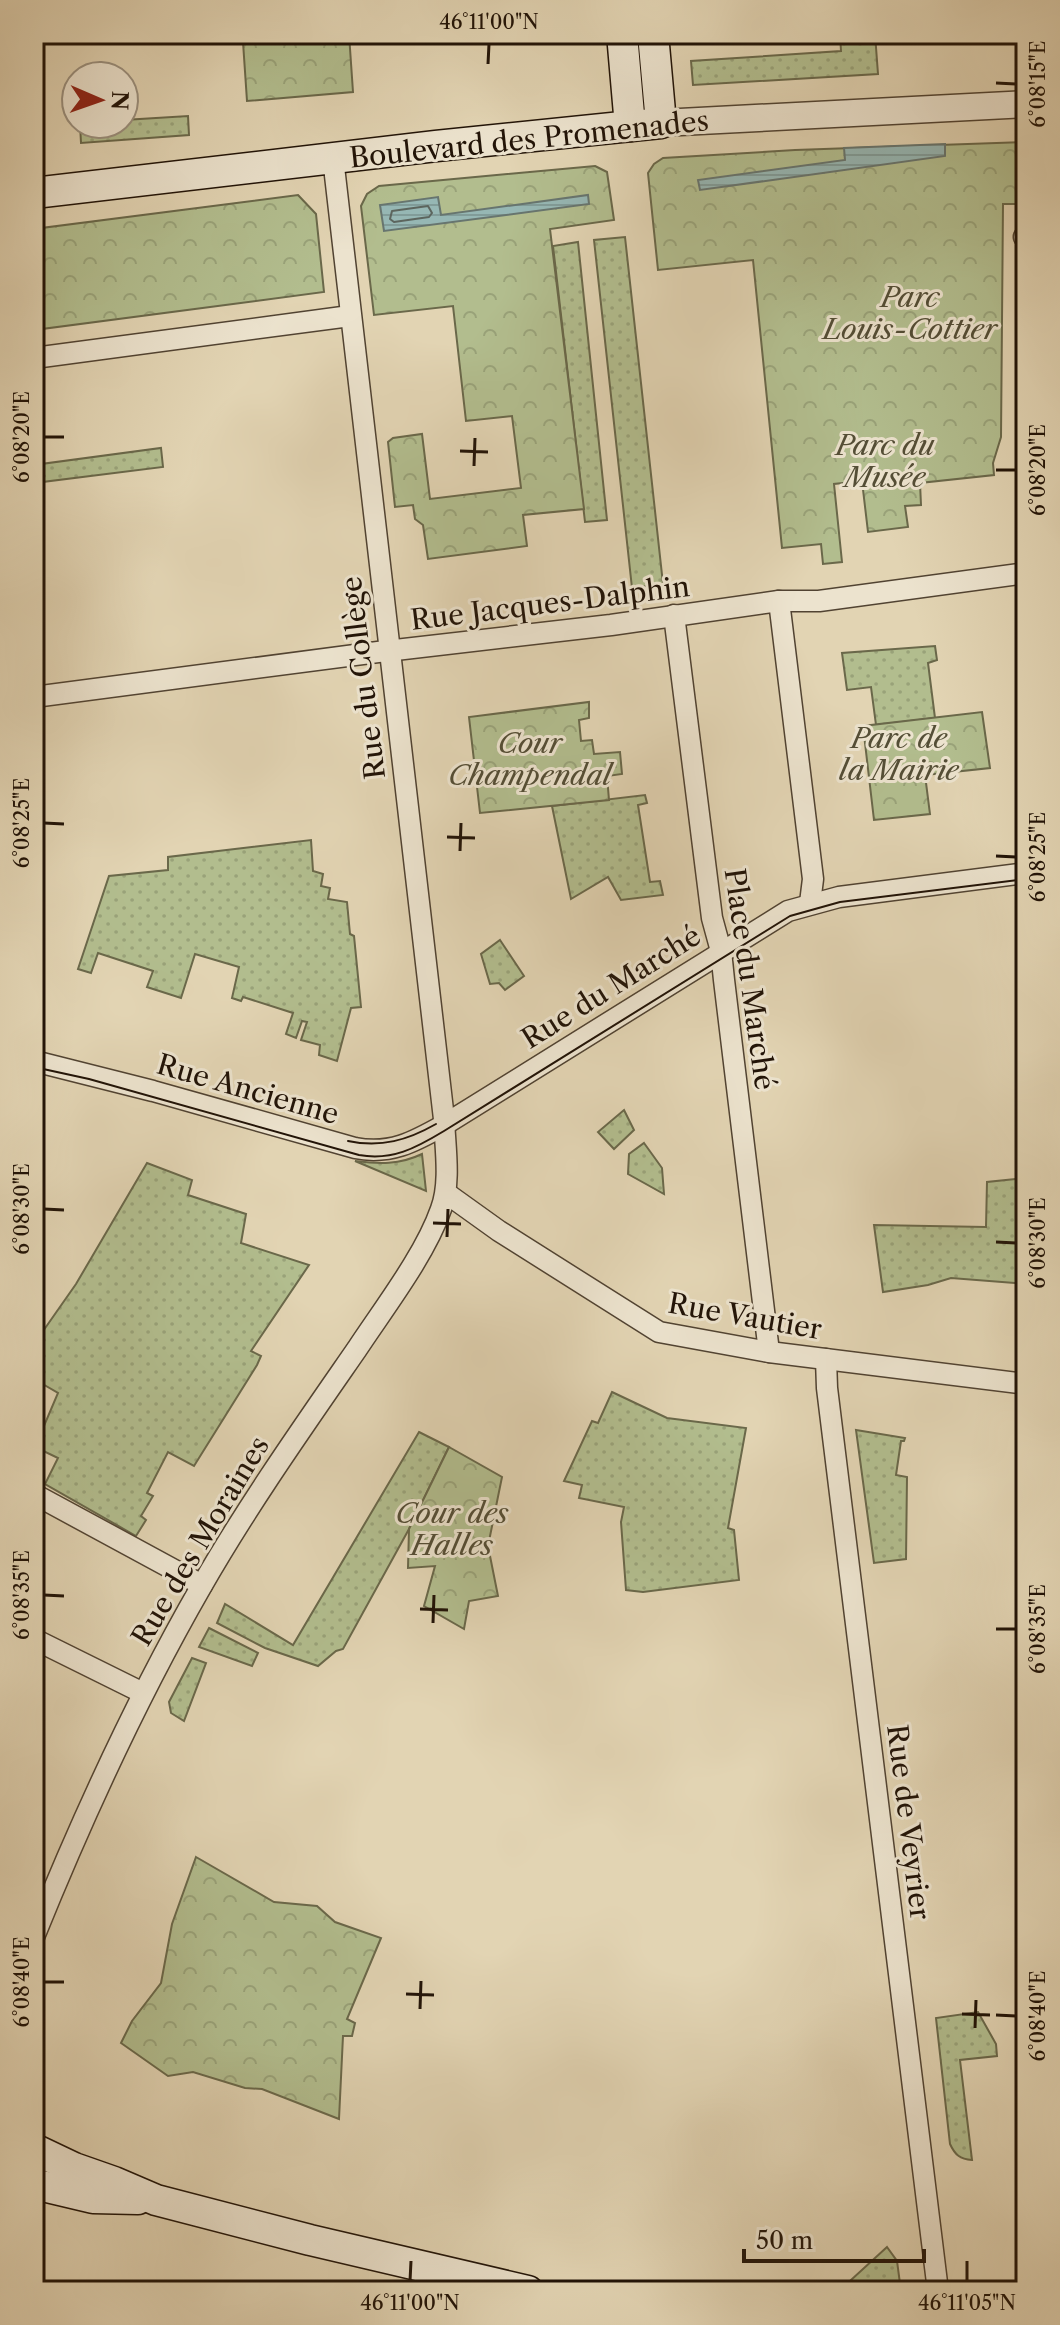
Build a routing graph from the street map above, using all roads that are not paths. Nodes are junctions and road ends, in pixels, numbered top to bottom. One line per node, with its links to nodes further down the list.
1 (622, 34): 5 (main road)
2 (653, 34): 4 (main road)
3 (1026, 104): 4 (street, Boulevard des Promenades)
4 (661, 123): 5 (main road, Boulevard des Promenades)
5 (630, 126): 6 (main road, Boulevard des Promenades)
6 (333, 158): 7 (main road, Boulevard des Promenades); 8 (street, Rue du Collège)
7 (34, 193)
8 (350, 316): 9 (street); 13 (street, Rue du Collège)
9 (34, 358)
10 (1026, 573): 11 (street, Rue Jacques-Dalphin)
11 (779, 601): 12 (street, Rue Jacques-Dalphin); 16 (street)
12 (674, 615): 13 (street, Rue Jacques-Dalphin); 17 (street, Place du Marché)
13 (388, 651): 14 (street, Rue Jacques-Dalphin); 19 (street, Rue du Collège)
14 (34, 697)
15 (1026, 873): 16 (street, Rue du Marché)
16 (810, 903): 17 (street, Rue du Marché)
17 (721, 951): 19 (street, Rue du Marché); 21 (street, Place du Marché)
18 (34, 1061): 19 (street, Rue Ancienne)
19 (444, 1125): 20 (street, Rue du Collège)
20 (446, 1193): 21 (street, Rue Vautier); 25 (street, Rue des Moraines)
21 (769, 1352): 22 (street, Rue Vautier)
22 (826, 1359): 23 (street, Rue Vautier); 33 (street, Rue de Veyrier)
23 (1026, 1384)
24 (34, 1494): 25 (street)
25 (202, 1585): 27 (street, Rue des Moraines)
26 (34, 1639): 27 (street)
27 (143, 1693): 28 (street, Rue des Moraines)
28 (34, 1937)
29 (34, 2149): 31 (main road)
30 (34, 2184): 31 (main road)
31 (156, 2200): 32 (main road)
32 (528, 2291)
33 (938, 2291)

